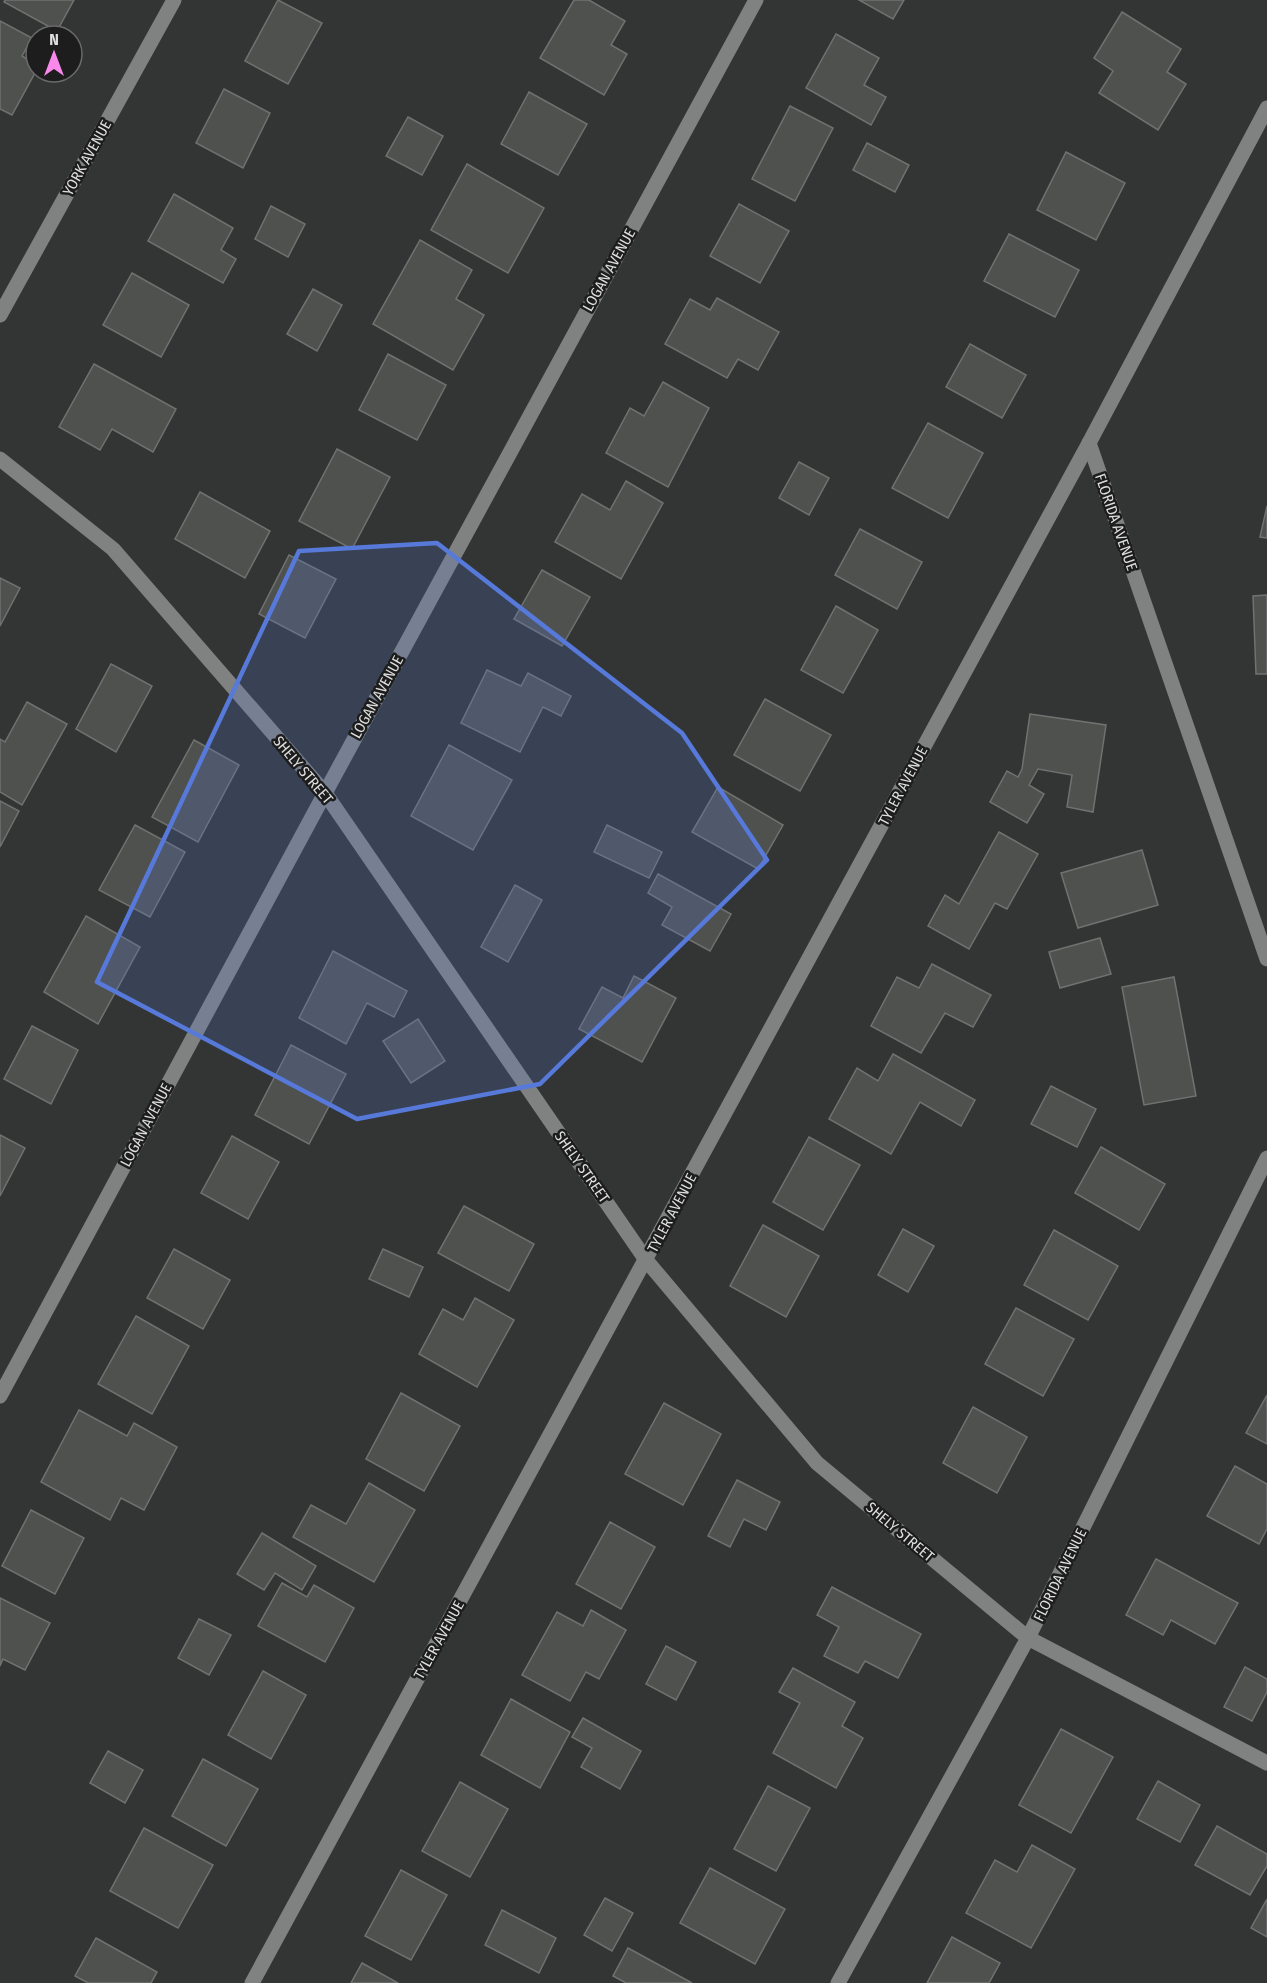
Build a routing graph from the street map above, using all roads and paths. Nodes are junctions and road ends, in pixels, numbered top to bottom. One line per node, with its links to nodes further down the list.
1 (174, 0): 4 (street, YORK AVENUE)
2 (756, 0): 7 (street, LOGAN AVENUE)
3 (1267, 108): 5 (street)
4 (0, 315)
5 (1089, 443): 8 (street, FLORIDA AVENUE); 10 (street, TYLER AVENUE)
6 (0, 459): 7 (street, SHELY STREET)
7 (325, 793): 10 (street, SHELY STREET); 11 (street, LOGAN AVENUE)
8 (1267, 959)
9 (1267, 1158): 12 (street, FLORIDA AVENUE)
10 (646, 1260): 12 (street, SHELY STREET); 14 (street, TYLER AVENUE)
11 (0, 1396)
12 (1029, 1638): 13 (street, SHELY STREET); 15 (street, FLORIDA AVENUE)
13 (1267, 1763)
14 (252, 1983)
15 (837, 1983)

